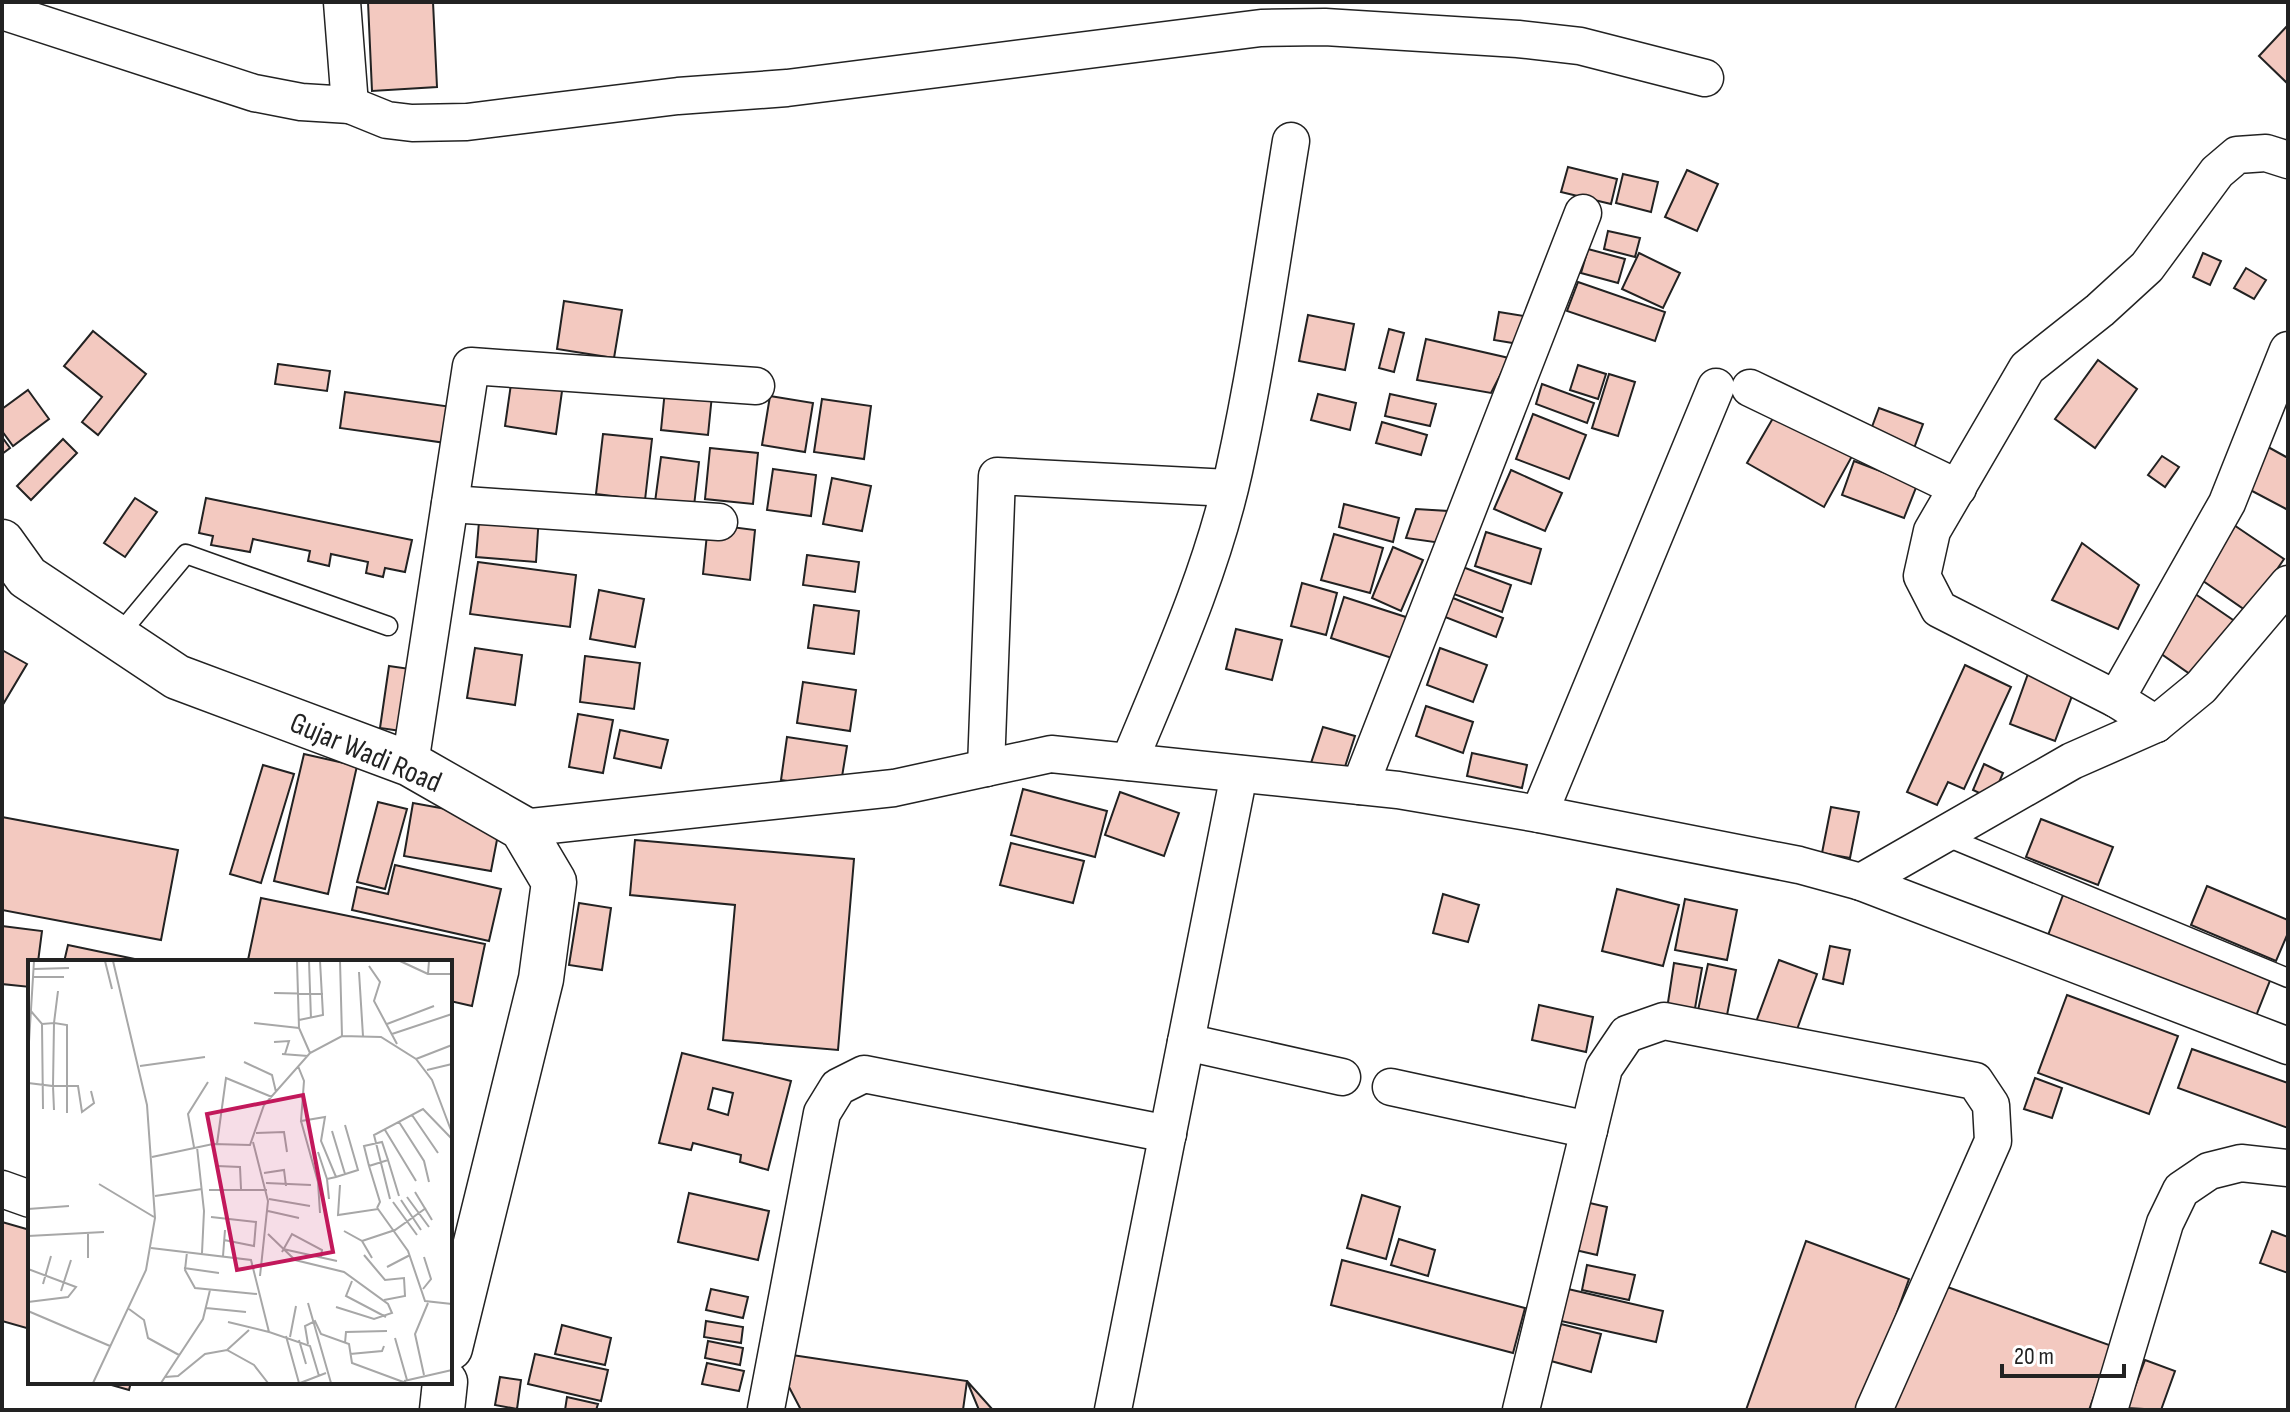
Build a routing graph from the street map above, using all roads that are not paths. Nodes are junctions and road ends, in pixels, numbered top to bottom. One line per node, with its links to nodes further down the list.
1 (342, 2): 4 (street)
2 (2, 11): 4 (street)
3 (1705, 78): 4 (street)
4 (350, 105)
5 (1291, 141): 10 (street)
6 (2288, 160): 11 (street)
7 (1583, 213): 24 (street)
8 (2288, 350): 18 (street)
9 (756, 386): 12 (street)
10 (1229, 488): 20 (street); 22 (street)
11 (1958, 488): 18 (street); 25 (street)
12 (450, 504): 13 (street); 21 (street)
13 (719, 522)
14 (2, 542): 17 (street, Gujar Wadi Road)
15 (2288, 584): 19 (street)
16 (388, 626): 17 (lane)
17 (117, 637): 21 (street, Gujar Wadi Road)
18 (2116, 699): 19 (street)
19 (2156, 724): 27 (street)
20 (1129, 762): 22 (street); 23 (street)
21 (410, 764): 26 (street, Gujar Wadi Road)
22 (986, 768): 26 (street)
23 (1239, 774): 24 (street); 30 (street)
24 (1360, 786): 25 (street)
25 (1539, 814): 28 (street)
26 (522, 828): 39 (street, Gujar Wadi Road)
27 (1942, 835): 28 (street); 29 (lane)
28 (1861, 882): 31 (street)
29 (2288, 978)
30 (1186, 1042): 32 (street); 35 (street)
31 (2288, 1046)
32 (1342, 1077)
33 (1391, 1087): 34 (street)
34 (1589, 1130): 44 (street); 45 (street)
35 (1168, 1134): 41 (street); 43 (street)
36 (2288, 1168): 46 (street)
37 (2, 1189): 38 (street)
38 (28, 1198)
39 (452, 1340)
40 (445, 1384): 42 (street)
41 (766, 1409)
42 (442, 1410)
43 (1113, 1410)
44 (1521, 1410)
45 (1874, 1410)
46 (2109, 1410)

